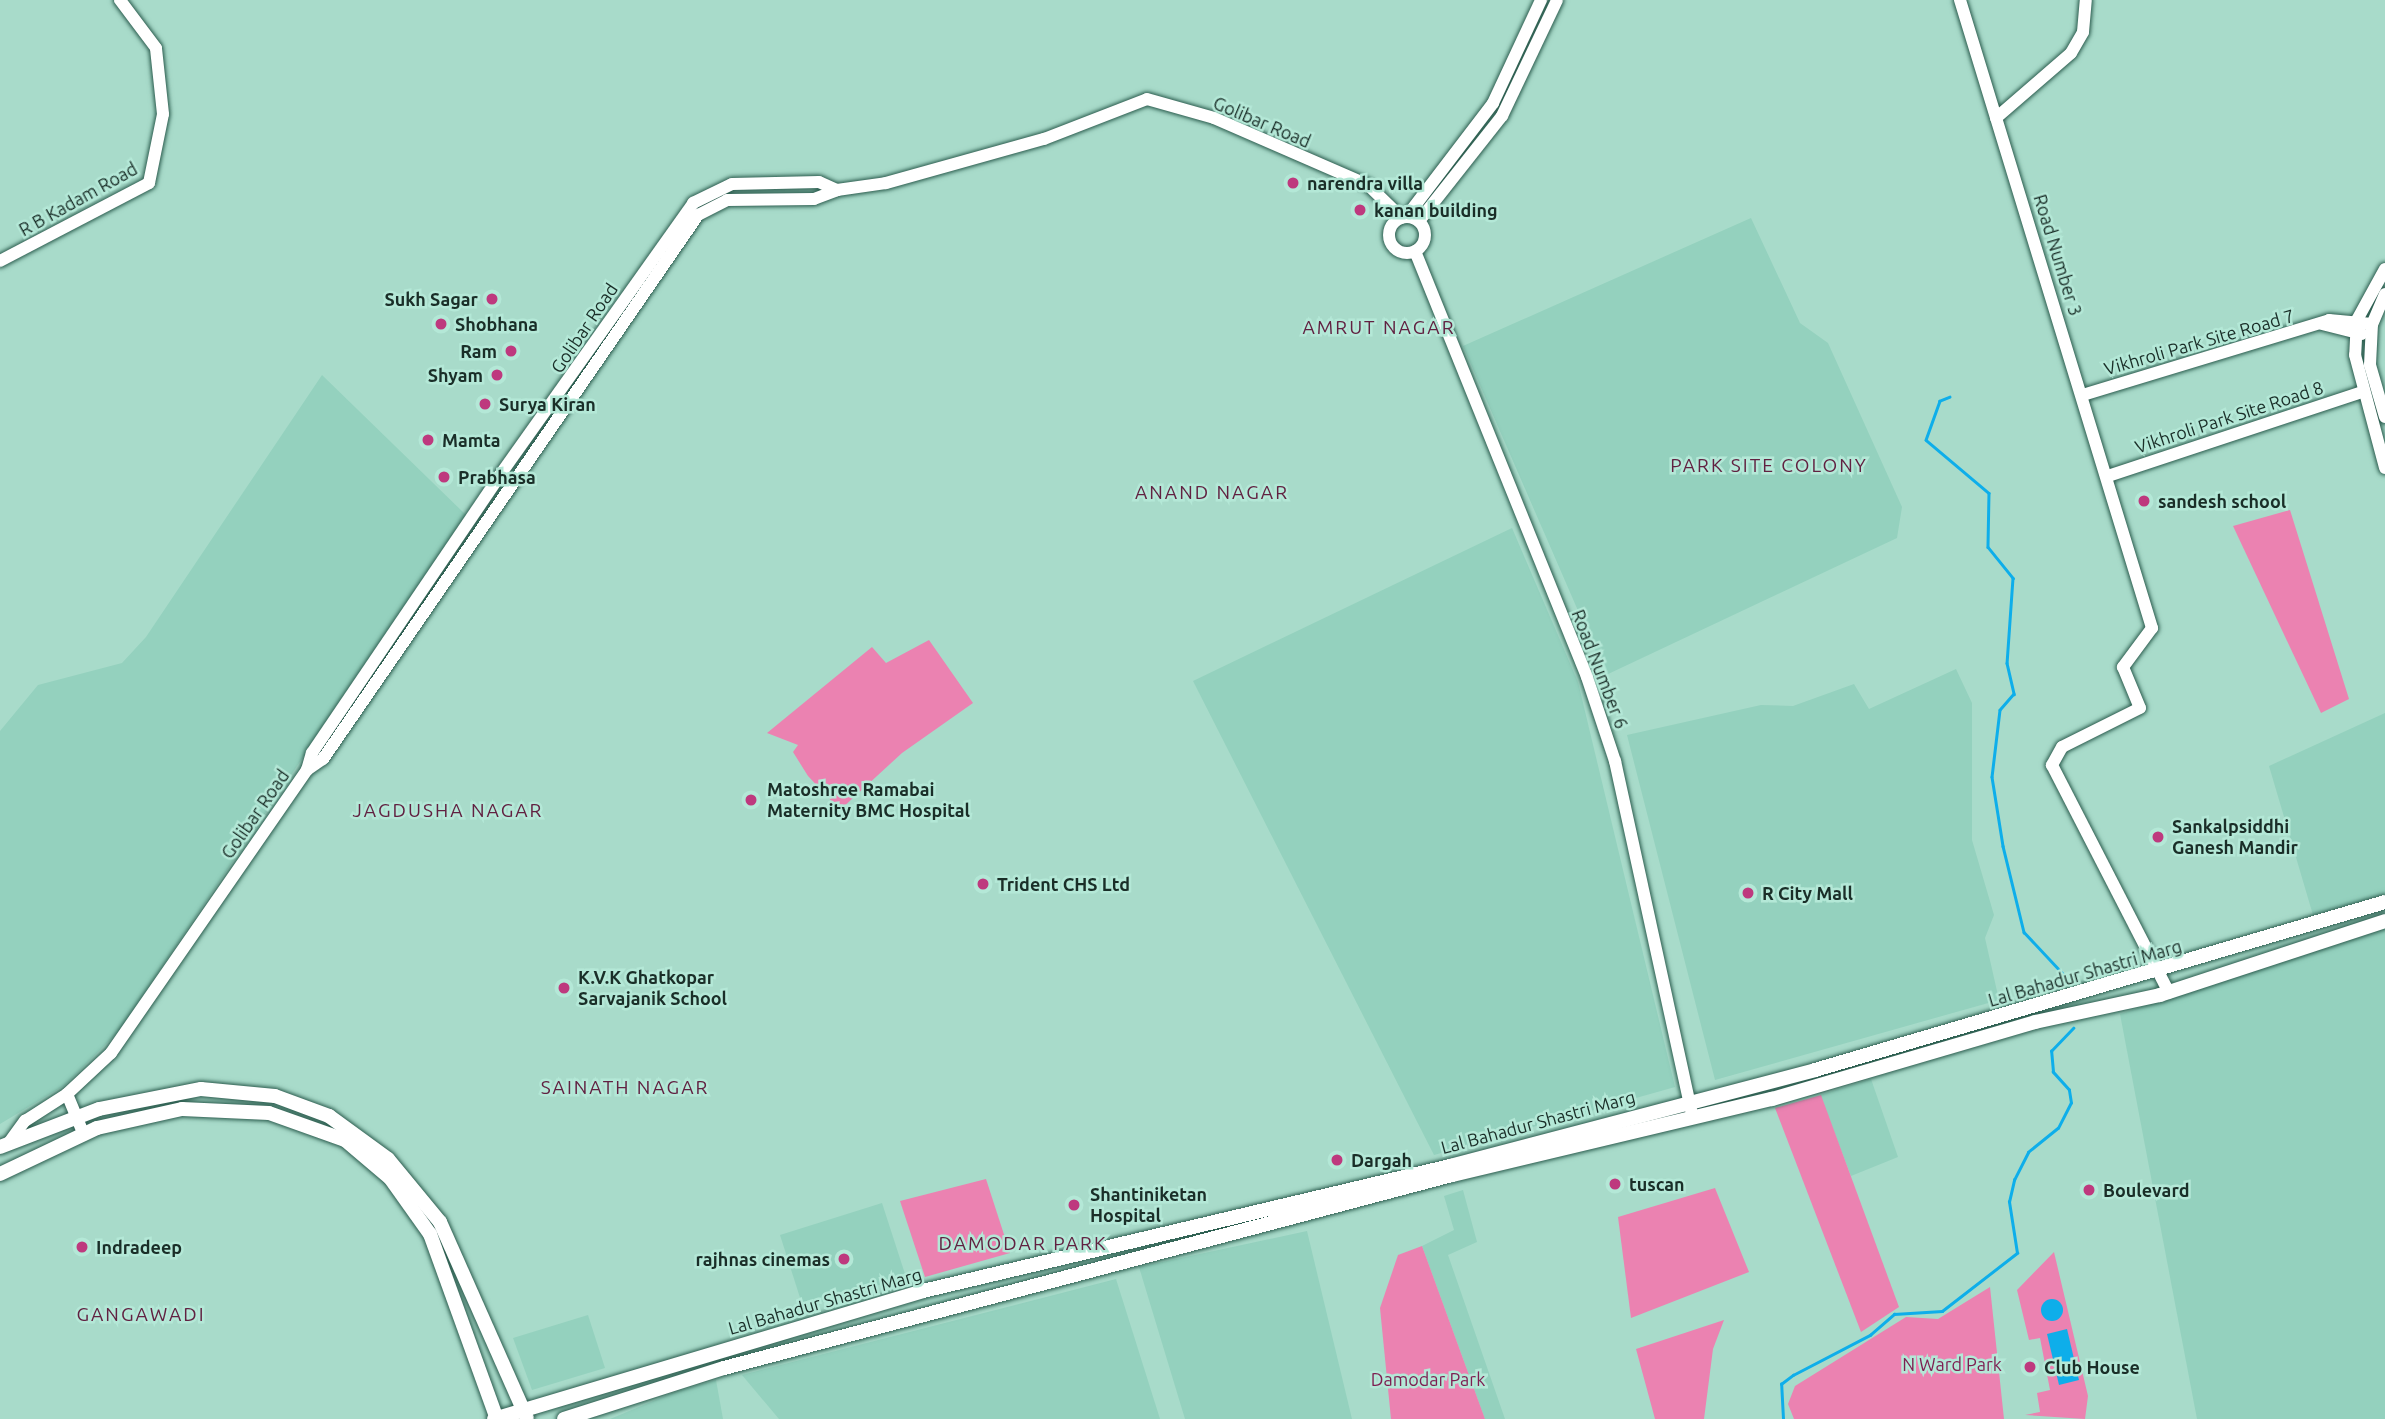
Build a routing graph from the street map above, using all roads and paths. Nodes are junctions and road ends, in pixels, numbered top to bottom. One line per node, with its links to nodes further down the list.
1 (120, 0): 11 (street, R B Kadam Road)
2 (1541, 0): 7 (street)
3 (1558, 0): 8 (street)
4 (1960, 0): 6 (street, Road Number 3)
5 (2086, 0): 6 (street)
6 (1996, 118): 19 (street, Road Number 3)
7 (1442, 169): 8 (street); 9 (street)
8 (1454, 177): 9 (street)
9 (1409, 218): 10 (street); 10 (street); 28 (street, Golibar Road)
10 (1415, 251): 29 (street, Road Number 6)
11 (0, 261)
12 (2385, 269): 15 (street)
13 (2385, 294): 16 (street)
14 (2328, 327): 15 (street, Vikhroli Park Site Road 7); 17 (street); 19 (street, Vikhroli Park Site Road 7)
15 (2356, 327): 16 (street, Vikhroli Park Site Road 7); 17 (street)
16 (2372, 330): 20 (street)
17 (2355, 355): 18 (street)
18 (2362, 392): 21 (street); 22 (street, Vikhroli Park Site Road 8)
19 (2085, 394): 22 (street, Road Number 3)
20 (2385, 417)
21 (2385, 468)
22 (2108, 476): 26 (street, Road Number 3)
23 (2385, 902): 24 (main road, Lal Bahadur Shastri Marg)
24 (2368, 906): 25 (main road); 26 (main road, Lal Bahadur Shastri Marg)
25 (2380, 923): 27 (main road, Lal Bahadur Shastri Marg)
26 (2162, 973): 27 (street); 29 (main road, Lal Bahadur Shastri Marg)
27 (2169, 993): 31 (main road, Lal Bahadur Shastri Marg)
28 (67, 1094): 30 (street); 33 (street, Golibar Road)
29 (1691, 1101): 31 (street, Road Number 6); 38 (main road, Lal Bahadur Shastri Marg)
30 (76, 1117): 32 (street); 33 (main road); 35 (main road)
31 (1693, 1118): 37 (main road, Lal Bahadur Shastri Marg)
32 (84, 1135): 34 (main road); 36 (main road)
33 (4, 1145)
34 (0, 1174)
35 (458, 1258): 36 (main road); 38 (main road)
36 (442, 1265): 39 (main road)
37 (584, 1414): 40 (main road, Lal Bahadur Shastri Marg)
38 (526, 1416): 39 (main road, Lal Bahadur Shastri Marg)
39 (496, 1419)
40 (564, 1419)

